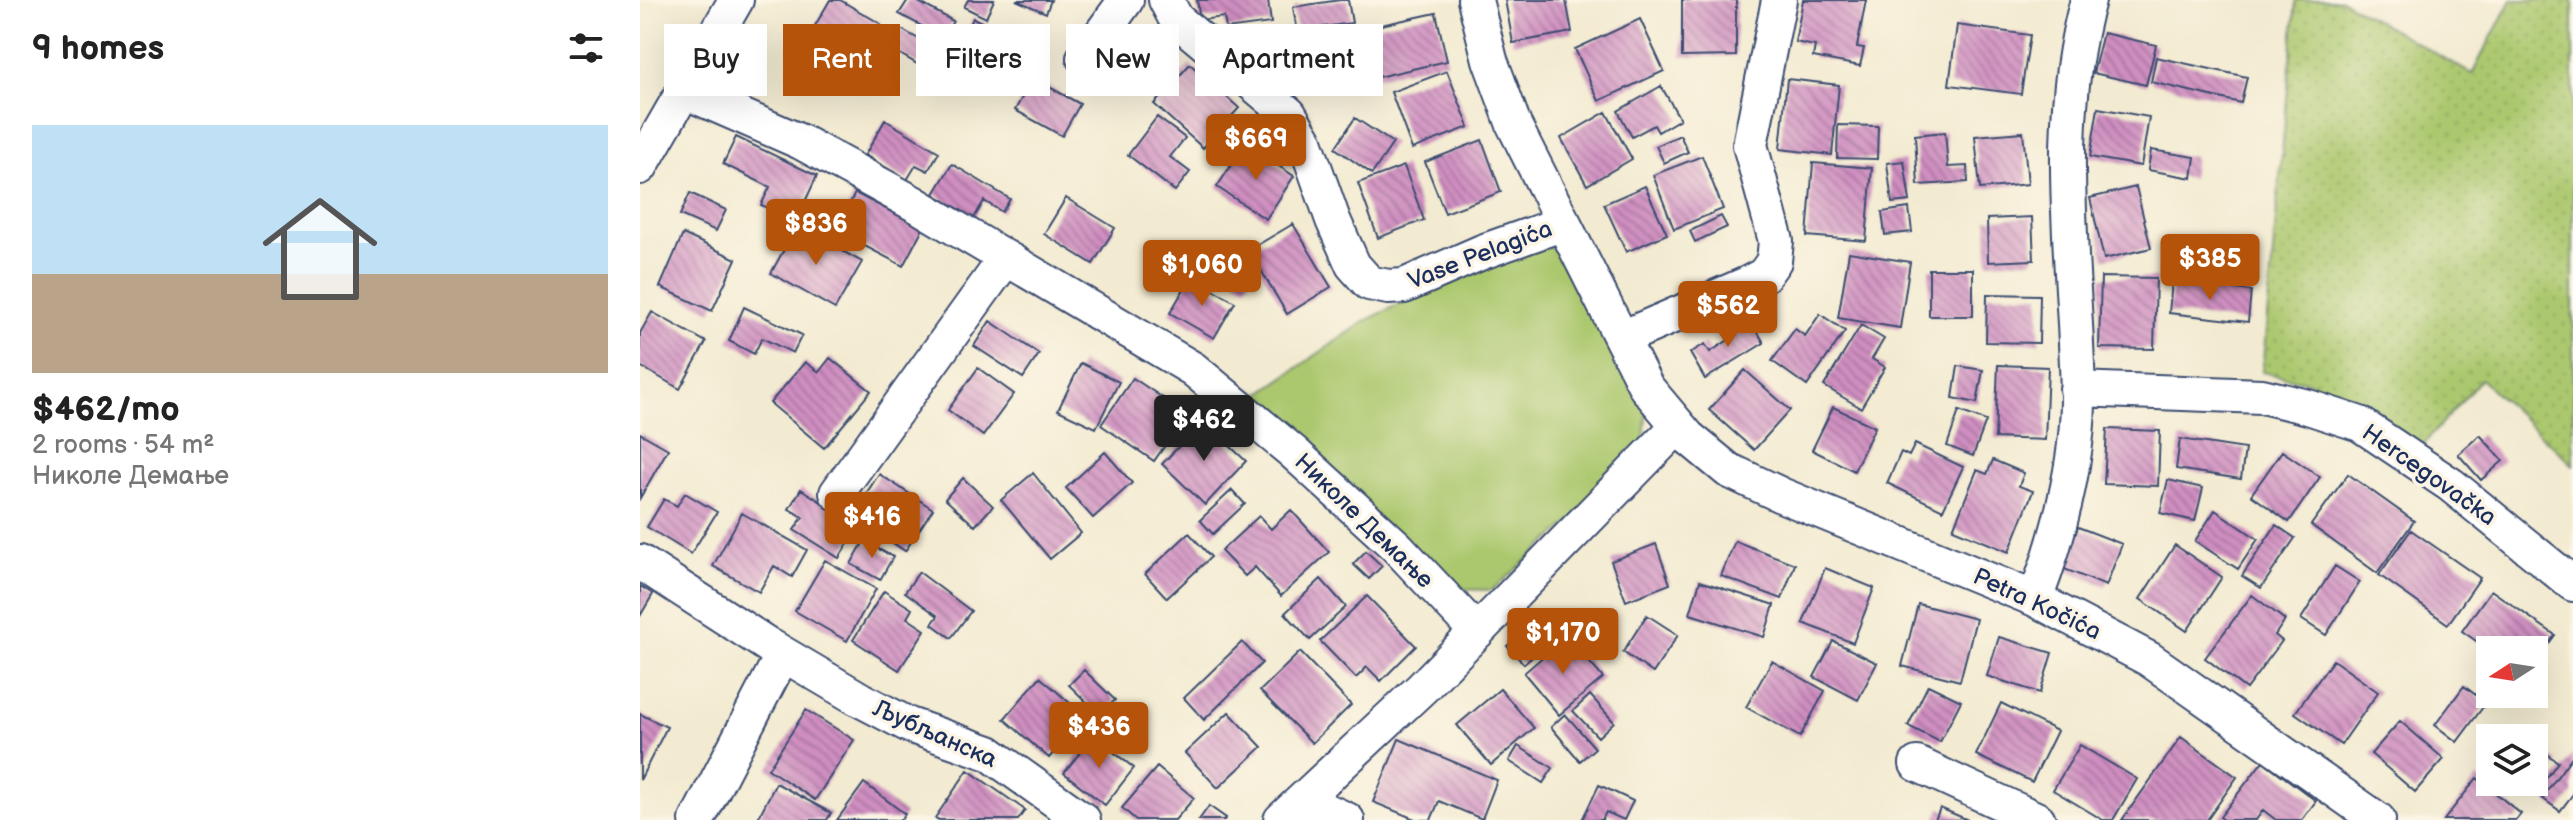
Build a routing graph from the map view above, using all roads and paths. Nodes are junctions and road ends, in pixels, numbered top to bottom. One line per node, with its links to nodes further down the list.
1 (736, 0): 7 (street)
2 (1126, 0): 8 (street)
3 (1166, 0): 12 (street, Vase Pelagića)
4 (1475, 0): 12 (street, Petra Kočića)
5 (1779, 0): 14 (street)
6 (2088, 0): 15 (street)
7 (722, 24)
8 (1109, 24)
9 (681, 96): 11 (street)
10 (695, 96): 13 (street, Николе Демање)
11 (640, 167)
12 (1564, 223): 14 (street, Petra Kočića)
13 (1006, 258): 17 (street); 21 (street, Николе Демање)
14 (1622, 338): 16 (street, Petra Kočića)
15 (2077, 389): 19 (street, Hercegovačka); 20 (street)
16 (1678, 426): 20 (street, Petra Kočića); 21 (street)
17 (837, 493)
18 (640, 562): 22 (street, Љубљанска)
19 (2573, 584)
20 (2035, 599): 29 (street, Petra Kočića)
21 (1477, 632): 24 (street)
22 (783, 654): 25 (street); 26 (street, Љубљанска)
23 (1917, 764): 28 (street)
24 (1292, 810): 27 (street)
25 (697, 820)
26 (1083, 820)
27 (1347, 820)
28 (2038, 820)
29 (2378, 820)

